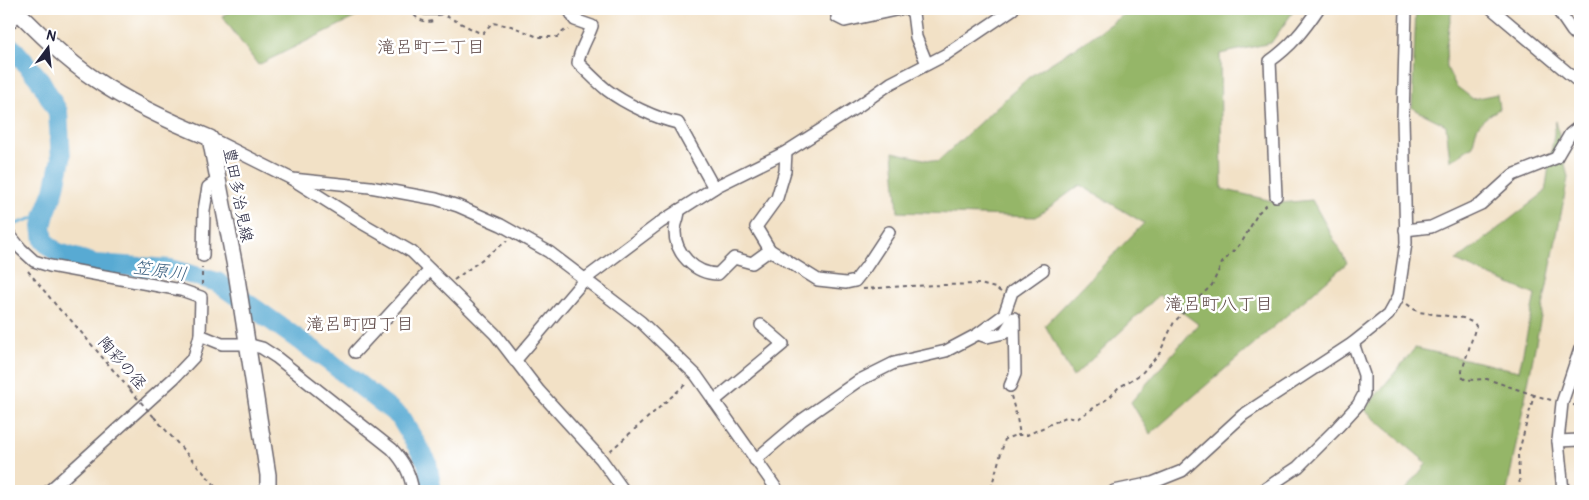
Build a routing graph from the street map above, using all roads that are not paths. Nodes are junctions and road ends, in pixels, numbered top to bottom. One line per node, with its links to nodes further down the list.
1 (426, 9): 11 (street)
2 (567, 9): 21 (street)
3 (900, 9): 10 (street)
4 (908, 9): 14 (street)
5 (1013, 9): 14 (street)
6 (1318, 9): 22 (street)
7 (1406, 9): 24 (street)
8 (1492, 9): 15 (street)
9 (1557, 9): 13 (street)
10 (838, 11)
11 (440, 14)
12 (14, 16): 17 (main road, 豊田多治見線)
13 (1580, 39)
14 (927, 64): 18 (street)
15 (1580, 83)
16 (1580, 126): 24 (street)
17 (210, 138): 19 (street); 20 (main road, 豊田多治見線)
18 (786, 152): 21 (street); 27 (street)
19 (292, 179): 29 (street); 31 (street)
20 (218, 180): 28 (street); 35 (main road, 豊田多治見線)
21 (714, 188): 23 (street)
22 (1276, 196)
23 (679, 210): 27 (street); 31 (street)
24 (1405, 230): 36 (street)
25 (889, 232): 27 (street)
26 (11, 237): 34 (street)
27 (770, 250)
28 (203, 256)
29 (430, 270): 38 (street); 39 (street)
30 (1043, 270): 33 (street)
31 (585, 280): 39 (street); 41 (street)
32 (761, 325): 41 (street)
33 (978, 334): 40 (street); 44 (street)
34 (200, 335): 35 (street); 45 (street)
35 (246, 338): 46 (main road, 豊田多治見線); 47 (street)
36 (1353, 342): 50 (street); 51 (street)
37 (1580, 349): 43 (street)
38 (355, 352)
39 (516, 361): 48 (street)
40 (1010, 386)
41 (714, 401): 44 (street)
42 (1580, 440): 43 (street)
43 (1558, 441): 52 (street)
44 (756, 460): 49 (street)
45 (49, 491)
46 (268, 491)
47 (413, 491)
48 (624, 491)
49 (778, 491)
50 (1114, 491)
51 (1262, 491)
52 (1563, 491)

